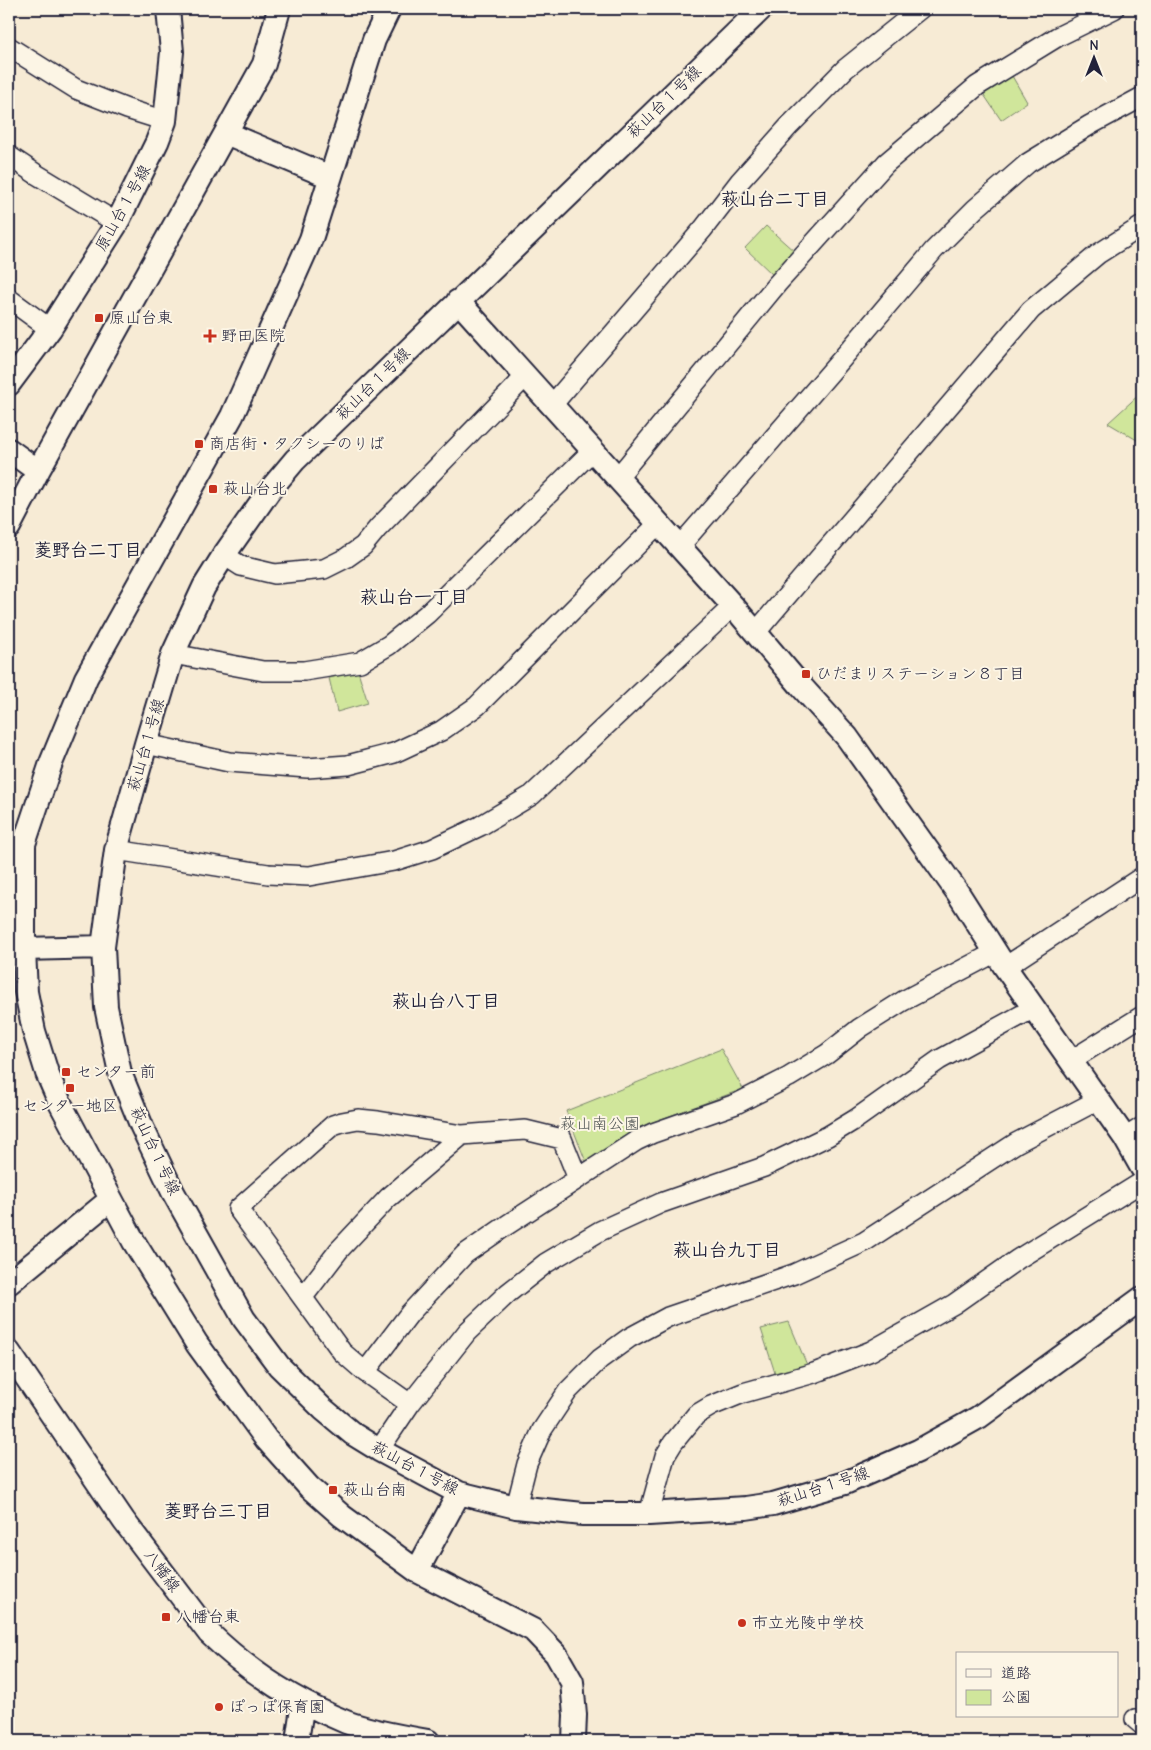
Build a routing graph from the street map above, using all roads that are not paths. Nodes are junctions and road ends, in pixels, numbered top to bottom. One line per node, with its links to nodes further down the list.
1 (168, 9): 9 (street, 原山台１号線)
2 (279, 9): 10 (street)
3 (389, 9): 12 (street)
4 (761, 9): 16 (street, 萩山台１号線)
5 (920, 9): 20 (street)
6 (1114, 9): 24 (street)
7 (9, 47): 9 (street)
8 (1142, 97): 27 (street)
9 (165, 121): 13 (street, 原山台１号線)
10 (226, 133): 12 (street); 23 (street)
11 (9, 156): 13 (street)
12 (330, 177): 36 (street)
13 (117, 223): 17 (street, 原山台１号線)
14 (1142, 226): 30 (street)
15 (9, 299): 17 (street)
16 (458, 301): 18 (street); 28 (street, 萩山台１号線)
17 (50, 329): 19 (street, 原山台１号線)
18 (526, 376): 20 (street); 28 (street)
19 (9, 384)
20 (552, 405): 22 (street)
21 (9, 450): 23 (street)
22 (593, 450): 24 (street); 31 (street)
23 (38, 471): 26 (street)
24 (618, 477): 25 (street)
25 (658, 524): 27 (street); 32 (street)
26 (9, 527)
27 (679, 547): 29 (street)
28 (224, 555): 31 (street, 萩山台１号線)
29 (733, 606): 30 (street); 33 (street)
30 (756, 632): 37 (street)
31 (173, 654): 32 (street, 萩山台１号線)
32 (146, 744): 33 (street, 萩山台１号線)
33 (116, 850): 35 (street, 萩山台１号線)
34 (1142, 877): 37 (street)
35 (102, 947): 36 (street); 54 (street, 萩山台１号線)
36 (24, 948): 47 (street)
37 (1001, 959): 38 (street); 45 (street)
38 (1034, 1008): 40 (street); 53 (street)
39 (1142, 1016): 40 (street)
40 (1070, 1061): 41 (street)
41 (1098, 1100): 42 (street); 56 (street)
42 (1134, 1133): 44 (street)
43 (462, 1135): 45 (street); 49 (street); 49 (street)
44 (1142, 1168)
45 (578, 1179): 52 (street)
46 (1142, 1182): 57 (street)
47 (110, 1200): 48 (street); 58 (street)
48 (9, 1283)
49 (303, 1297): 52 (street)
50 (1142, 1298): 57 (street, 萩山台１号線)
51 (9, 1352): 59 (street, 八幡線)
52 (365, 1372): 53 (street)
53 (410, 1404): 54 (street)
54 (379, 1450): 55 (street, 萩山台１号線)
55 (459, 1493): 56 (street, 萩山台１号線); 58 (street)
56 (516, 1507): 57 (street, 萩山台１号線)
57 (649, 1514)
58 (417, 1571): 62 (street)
59 (303, 1702): 60 (street); 61 (street, 八幡線)
60 (297, 1741)
61 (428, 1741)
62 (574, 1741)

